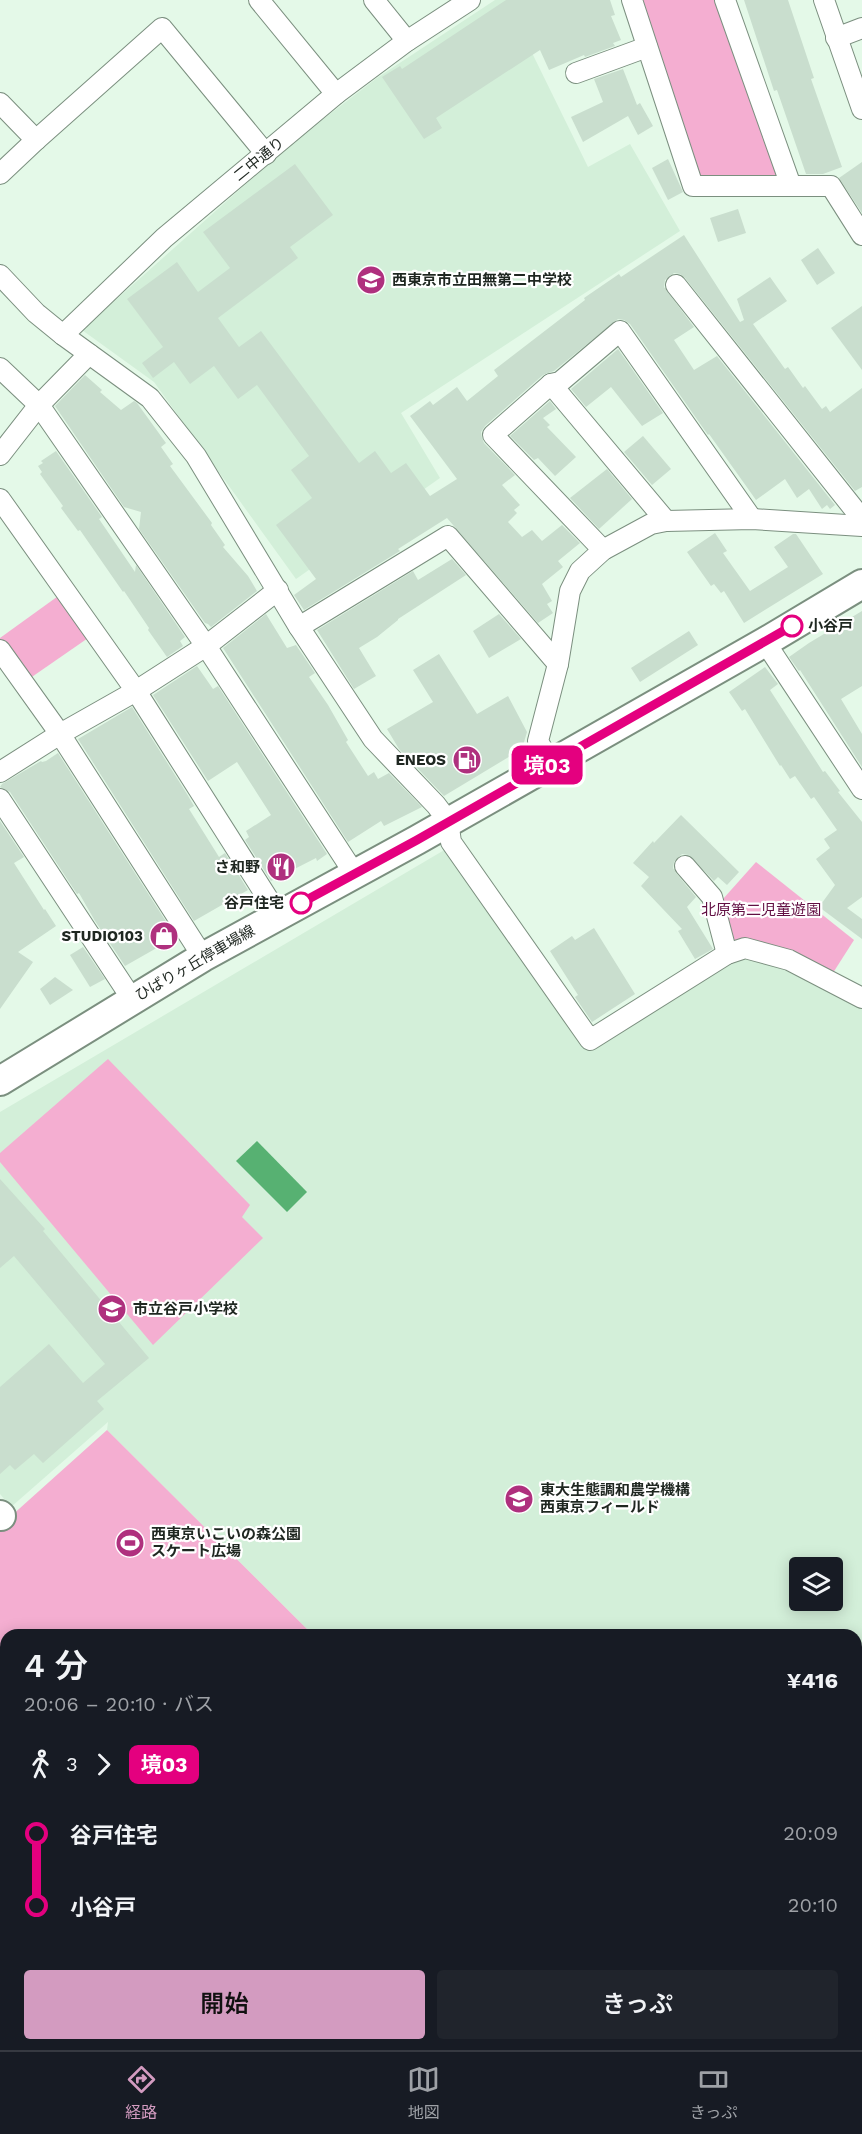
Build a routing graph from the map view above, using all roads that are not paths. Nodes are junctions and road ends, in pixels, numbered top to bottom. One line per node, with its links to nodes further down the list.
1 (259, 0): 12 (street)
2 (374, 0): 9 (street)
3 (470, 0): 9 (street, 二中通り)
4 (632, 0): 10 (street)
5 (725, 0): 18 (street)
6 (824, 0): 8 (street)
7 (862, 28): 8 (street)
8 (836, 38): 14 (street)
9 (407, 41): 12 (street, 二中通り)
10 (647, 47): 11 (street); 18 (street)
11 (576, 73)
12 (336, 94): 16 (street, 二中通り)
13 (0, 103): 15 (street)
14 (862, 109)
15 (36, 140): 16 (street); 17 (street)
16 (266, 154): 22 (street, 二中通り)
17 (0, 174)
18 (791, 186): 19 (street)
19 (862, 235)
20 (0, 275): 22 (street)
21 (676, 285): 30 (street)
22 (63, 335): 23 (street)
23 (89, 354): 26 (street); 35 (street)
24 (0, 368): 26 (street)
25 (551, 384): 29 (street); 31 (street); 33 (street)
26 (39, 405): 27 (street); 38 (street)
27 (0, 455)
28 (0, 499): 41 (street)
29 (752, 519): 31 (street); 32 (street)
30 (862, 519)
31 (666, 521): 33 (street)
32 (862, 526)
33 (603, 550): 40 (street)
34 (862, 584): 37 (main road, ひばりヶ丘停車場線)
35 (278, 590): 36 (street); 38 (street)
36 (299, 627): 40 (street); 47 (street)
37 (765, 642): 43 (main road, ひばりヶ丘停車場線); 45 (street)
38 (206, 646): 41 (street); 49 (street)
39 (0, 650): 42 (street)
40 (558, 664): 43 (street)
41 (136, 691): 42 (street); 50 (street)
42 (60, 734): 44 (street); 52 (street)
43 (550, 763): 47 (main road, ひばりヶ丘停車場線)
44 (0, 772)
45 (862, 789)
46 (0, 799): 54 (street)
47 (448, 821): 49 (main road, ひばりヶ丘停車場線); 51 (street)
48 (685, 866): 51 (street)
49 (354, 873): 50 (main road, ひばりヶ丘停車場線)
50 (279, 916): 52 (main road, ひばりヶ丘停車場線)
51 (727, 954): 53 (street)
52 (203, 957): 54 (main road, ひばりヶ丘停車場線)
53 (862, 998)
54 (132, 999): 55 (main road, ひばりヶ丘停車場線)
55 (0, 1081)

